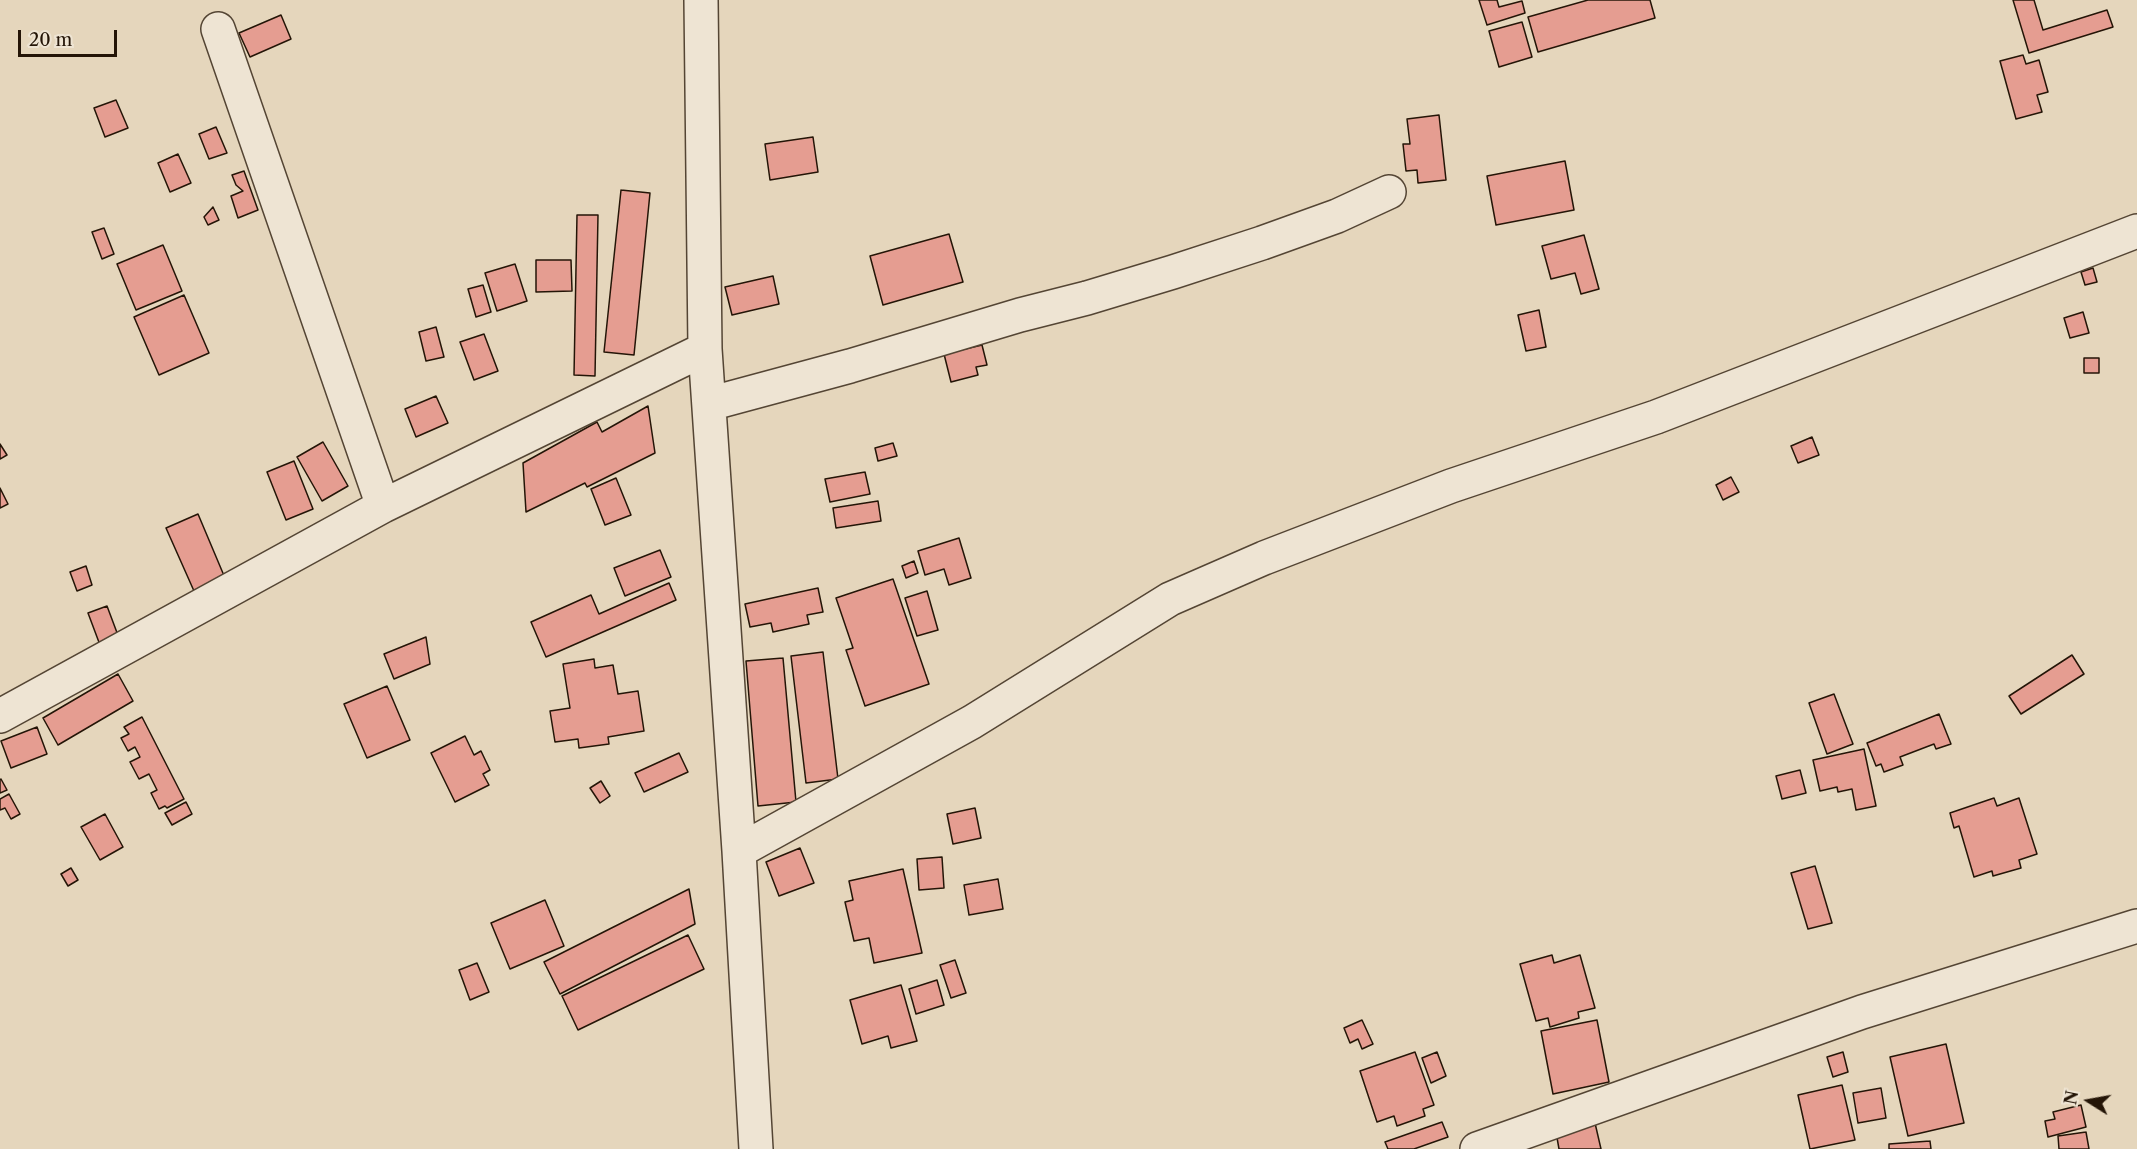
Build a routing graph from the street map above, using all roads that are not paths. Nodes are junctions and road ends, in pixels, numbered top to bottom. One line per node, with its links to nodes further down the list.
1 (700, 0): 5 (street)
2 (218, 29): 7 (street)
3 (1389, 192): 6 (street)
4 (2137, 231): 9 (street)
5 (705, 349): 6 (street); 7 (street)
6 (709, 404): 9 (street)
7 (383, 506): 8 (street)
8 (0, 716)
9 (739, 851): 11 (street)
10 (2137, 926): 12 (street)
11 (756, 1149)
12 (1477, 1149)

